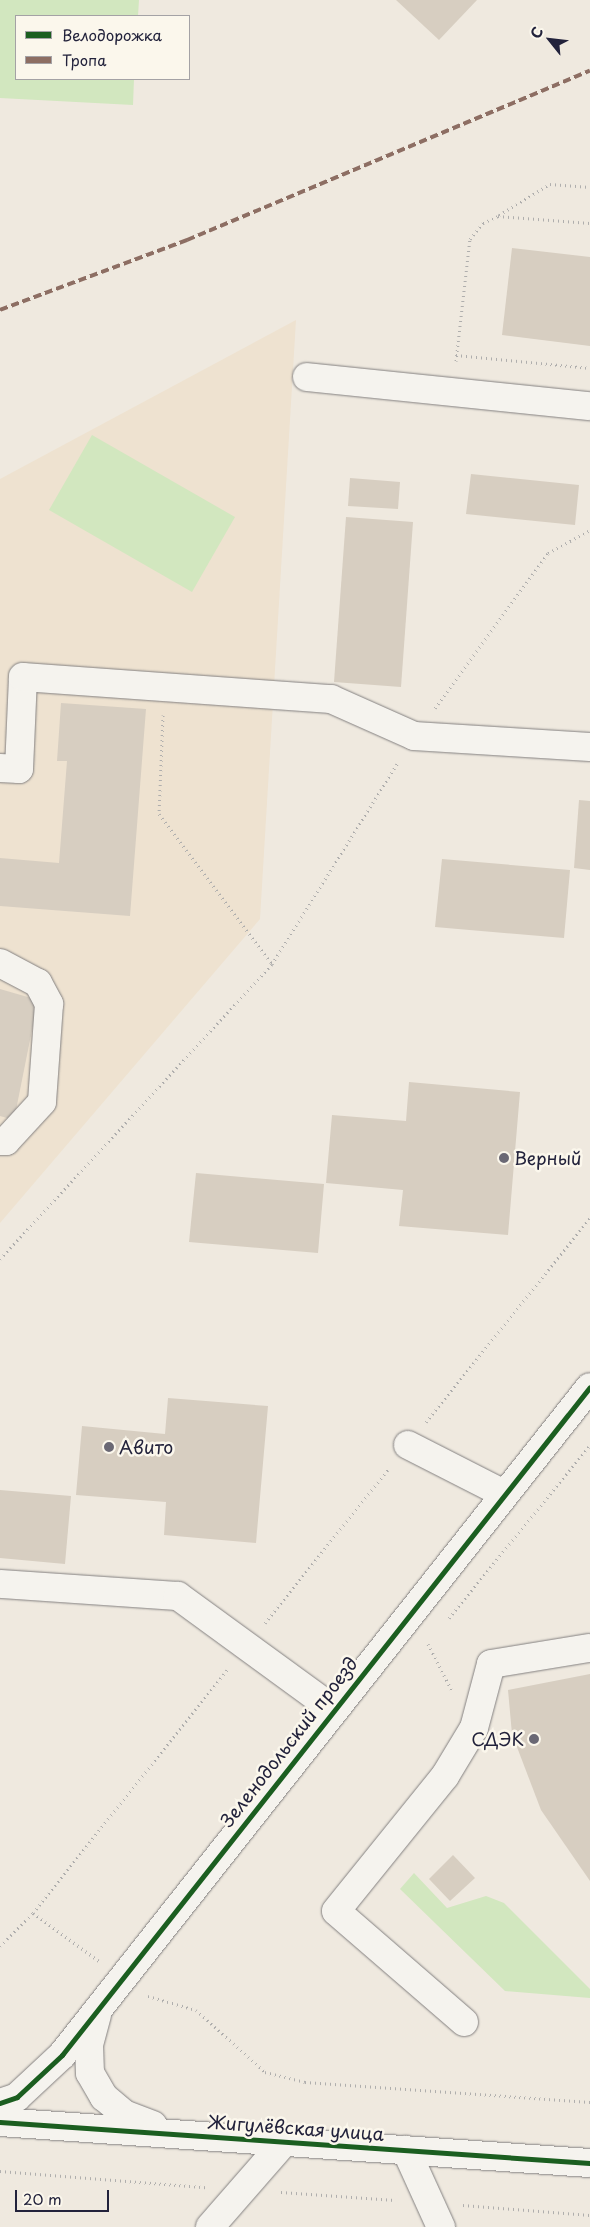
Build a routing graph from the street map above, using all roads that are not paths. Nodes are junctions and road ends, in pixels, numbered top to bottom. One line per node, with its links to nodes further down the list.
1 (307, 376): 2 (street)
2 (590, 406)
3 (590, 747): 4 (street)
4 (0, 768)
5 (0, 963): 6 (street)
6 (0, 1141)
7 (590, 1387): 9 (street, Зеленодольский проезд)
8 (408, 1445): 9 (street)
9 (504, 1494): 12 (street, Зеленодольский проезд)
10 (0, 1584): 12 (street)
11 (589, 1648): 14 (street)
12 (333, 1709): 13 (street, Зеленодольский проезд)
13 (101, 2003): 15 (street, Зеленодольский проезд); 17 (street)
14 (464, 2022)
15 (0, 2103)
16 (0, 2122): 17 (street, Жигулёвская улица)
17 (206, 2135): 18 (street, Жигулёвская улица)
18 (286, 2140): 19 (street, Жигулёвская улица); 22 (street)
19 (406, 2150): 20 (street, Жигулёвская улица); 21 (street)
20 (590, 2164)
21 (436, 2215)
22 (210, 2227)

